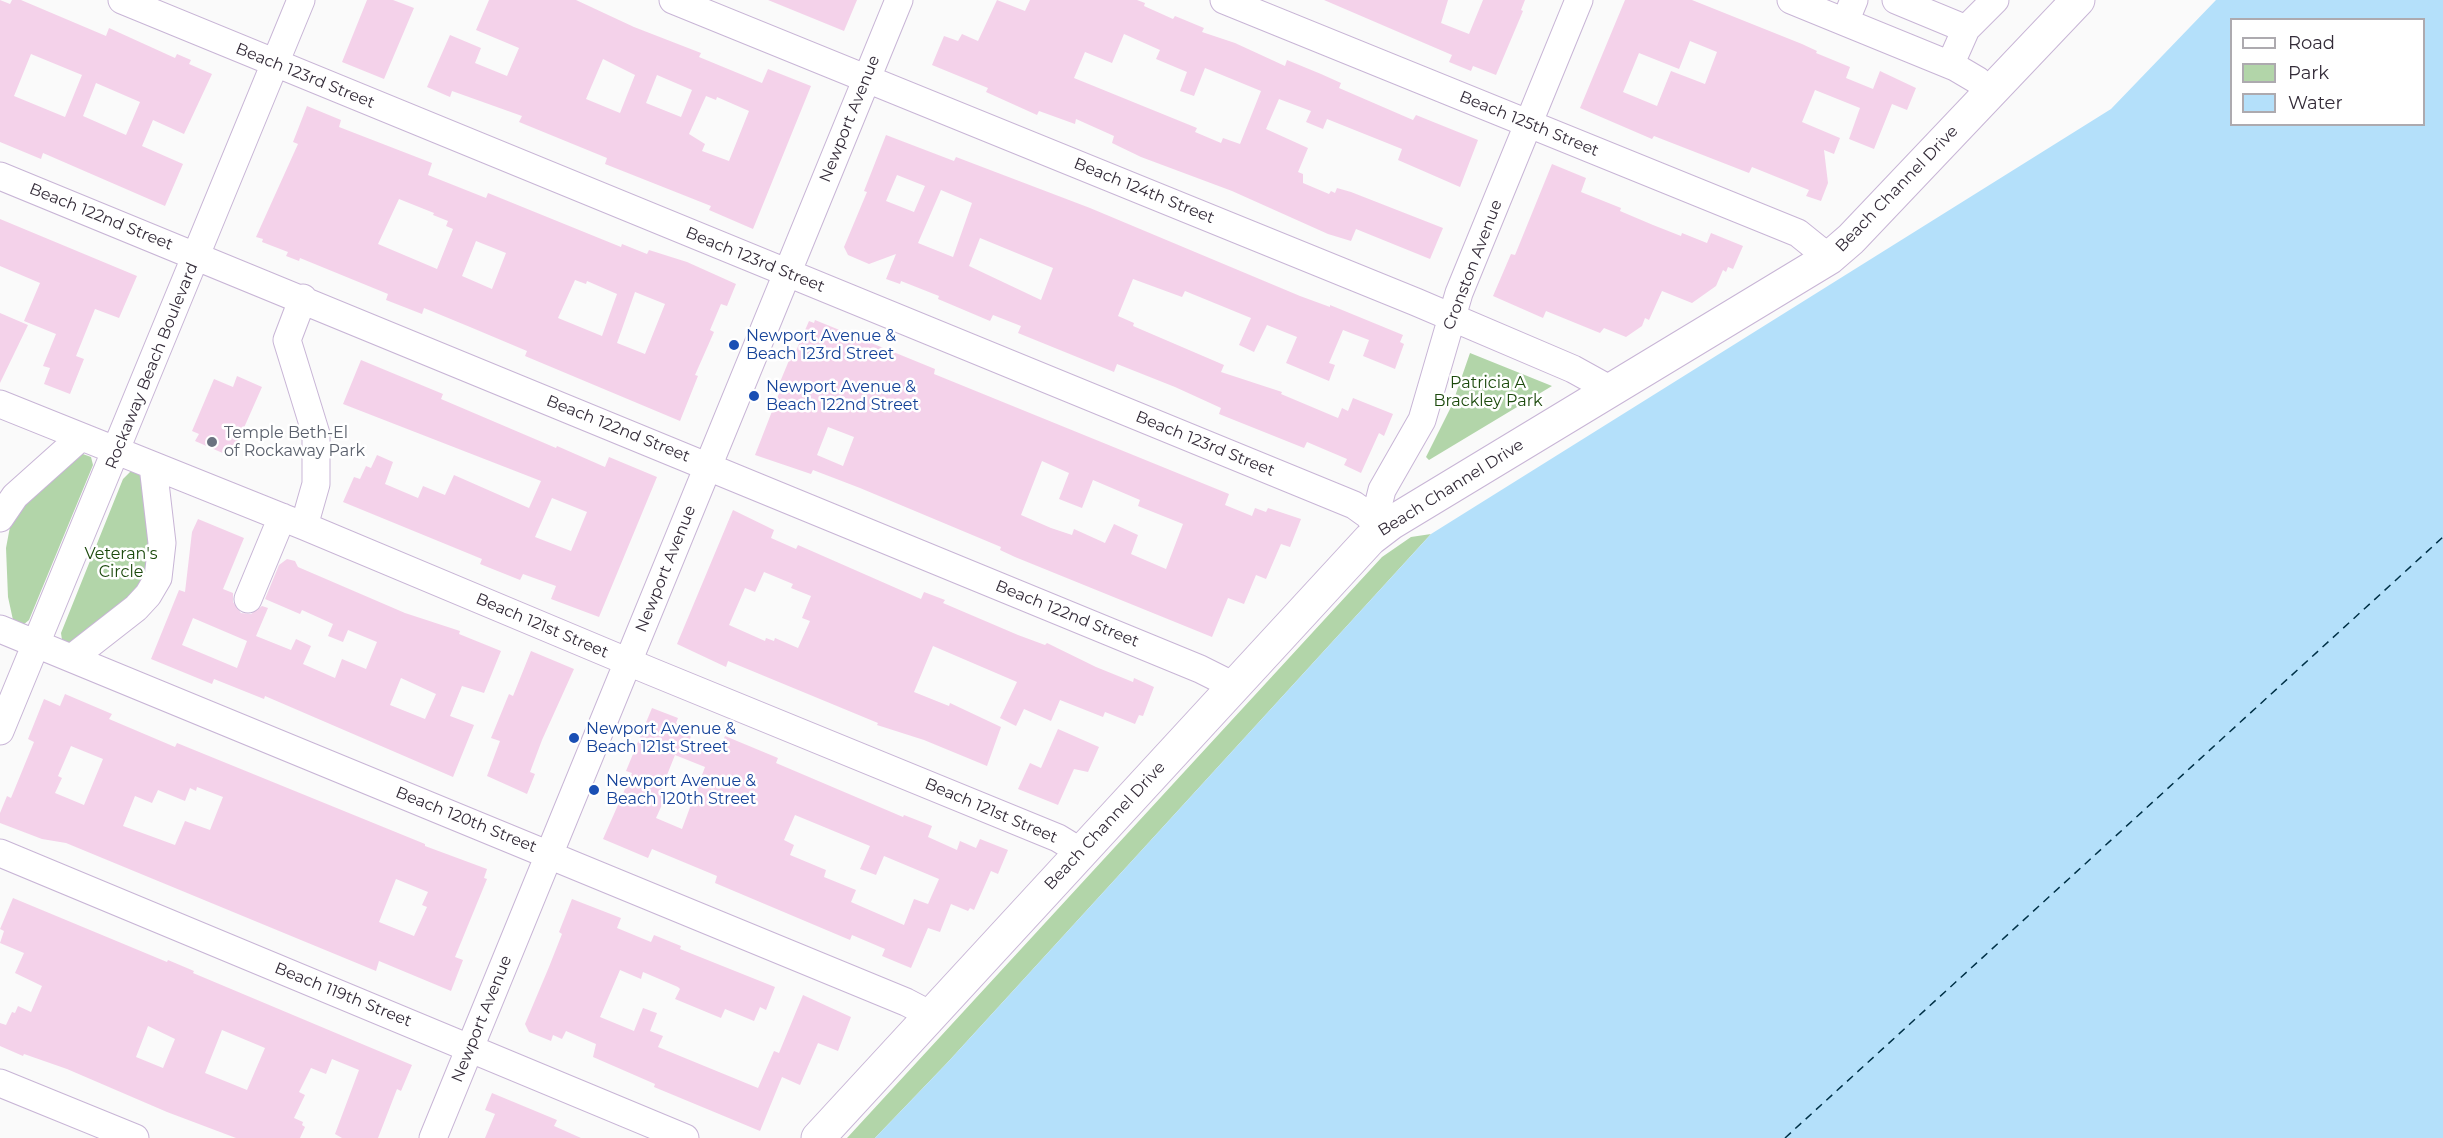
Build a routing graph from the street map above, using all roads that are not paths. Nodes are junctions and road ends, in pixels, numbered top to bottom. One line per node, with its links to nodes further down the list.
1 (122, 0): 13 (street, Beach 123rd Street)
2 (301, 0): 13 (street, Rockaway Beach Boulevard)
3 (673, 0): 15 (street, Beach 124th Street)
4 (899, 0): 15 (street, Newport Avenue)
5 (1224, 0): 17 (street, Beach 125th Street)
6 (1579, 0): 17 (street, Cronston Avenue)
7 (1791, 0): 11 (street)
8 (1896, 0): 12 (street)
9 (1995, 0): 12 (street)
10 (2078, 0): 16 (main road, Beach Channel Drive)
11 (1850, 11): 14 (street)
12 (1966, 29): 14 (street)
13 (275, 63): 19 (street, Rockaway Beach Boulevard); 21 (street, Beach 123rd Street)
14 (1950, 65): 16 (street)
15 (866, 79): 21 (street, Newport Avenue); 23 (street, Beach 124th Street)
16 (1990, 92): 20 (main road, Beach Channel Drive)
17 (1528, 124): 20 (street, Beach 125th Street); 23 (street, Cronston Avenue)
18 (0, 176): 19 (street, Beach 122nd Street)
19 (197, 256): 22 (street, Beach 122nd Street); 27 (street, Rockaway Beach Boulevard)
20 (1829, 258): 24 (main road, Beach Channel Drive)
21 (787, 273): 29 (street, Newport Avenue); 32 (street, Beach 123rd Street)
22 (303, 298): 29 (street, Beach 122nd Street); 31 (street)
23 (1451, 317): 24 (street, Beach 124th Street); 32 (street, Cronston Avenue)
24 (1611, 390): 32 (main road, Beach Channel Drive)
25 (0, 404): 26 (street, Beach 121st Street)
26 (81, 437): 27 (street, Beach 121st Street); 30 (street)
27 (117, 451): 28 (street, Beach 121st Street); 35 (street, Rockaway Beach Boulevard)
28 (153, 466): 31 (street, Beach 121st Street); 36 (street)
29 (708, 466): 37 (street, Newport Avenue); 38 (street, Beach 122nd Street)
30 (0, 518)
31 (293, 521): 33 (street); 37 (street, Beach 121st Street)
32 (1380, 530): 38 (main road, Beach Channel Drive)
33 (248, 599)
34 (0, 629): 35 (street, Beach 120th Street)
35 (37, 644): 36 (street, Beach 120th Street); 39 (street, Rockaway Beach Boulevard)
36 (72, 658): 42 (street, Beach 120th Street)
37 (628, 662): 40 (street, Beach 121st Street); 42 (street, Newport Avenue)
38 (1234, 686): 40 (main road, Beach Channel Drive)
39 (1, 728)
40 (1081, 852): 43 (main road, Beach Channel Drive)
41 (0, 854): 44 (street, Beach 119th Street)
42 (549, 855): 43 (street, Beach 120th Street); 44 (street, Newport Avenue)
43 (931, 1015): 49 (main road, Beach Channel Drive)
44 (470, 1048): 47 (street, Newport Avenue); 48 (street, Beach 119th Street)
45 (0, 1083): 46 (street)
46 (135, 1138)
47 (434, 1138)
48 (685, 1138)
49 (818, 1138)

